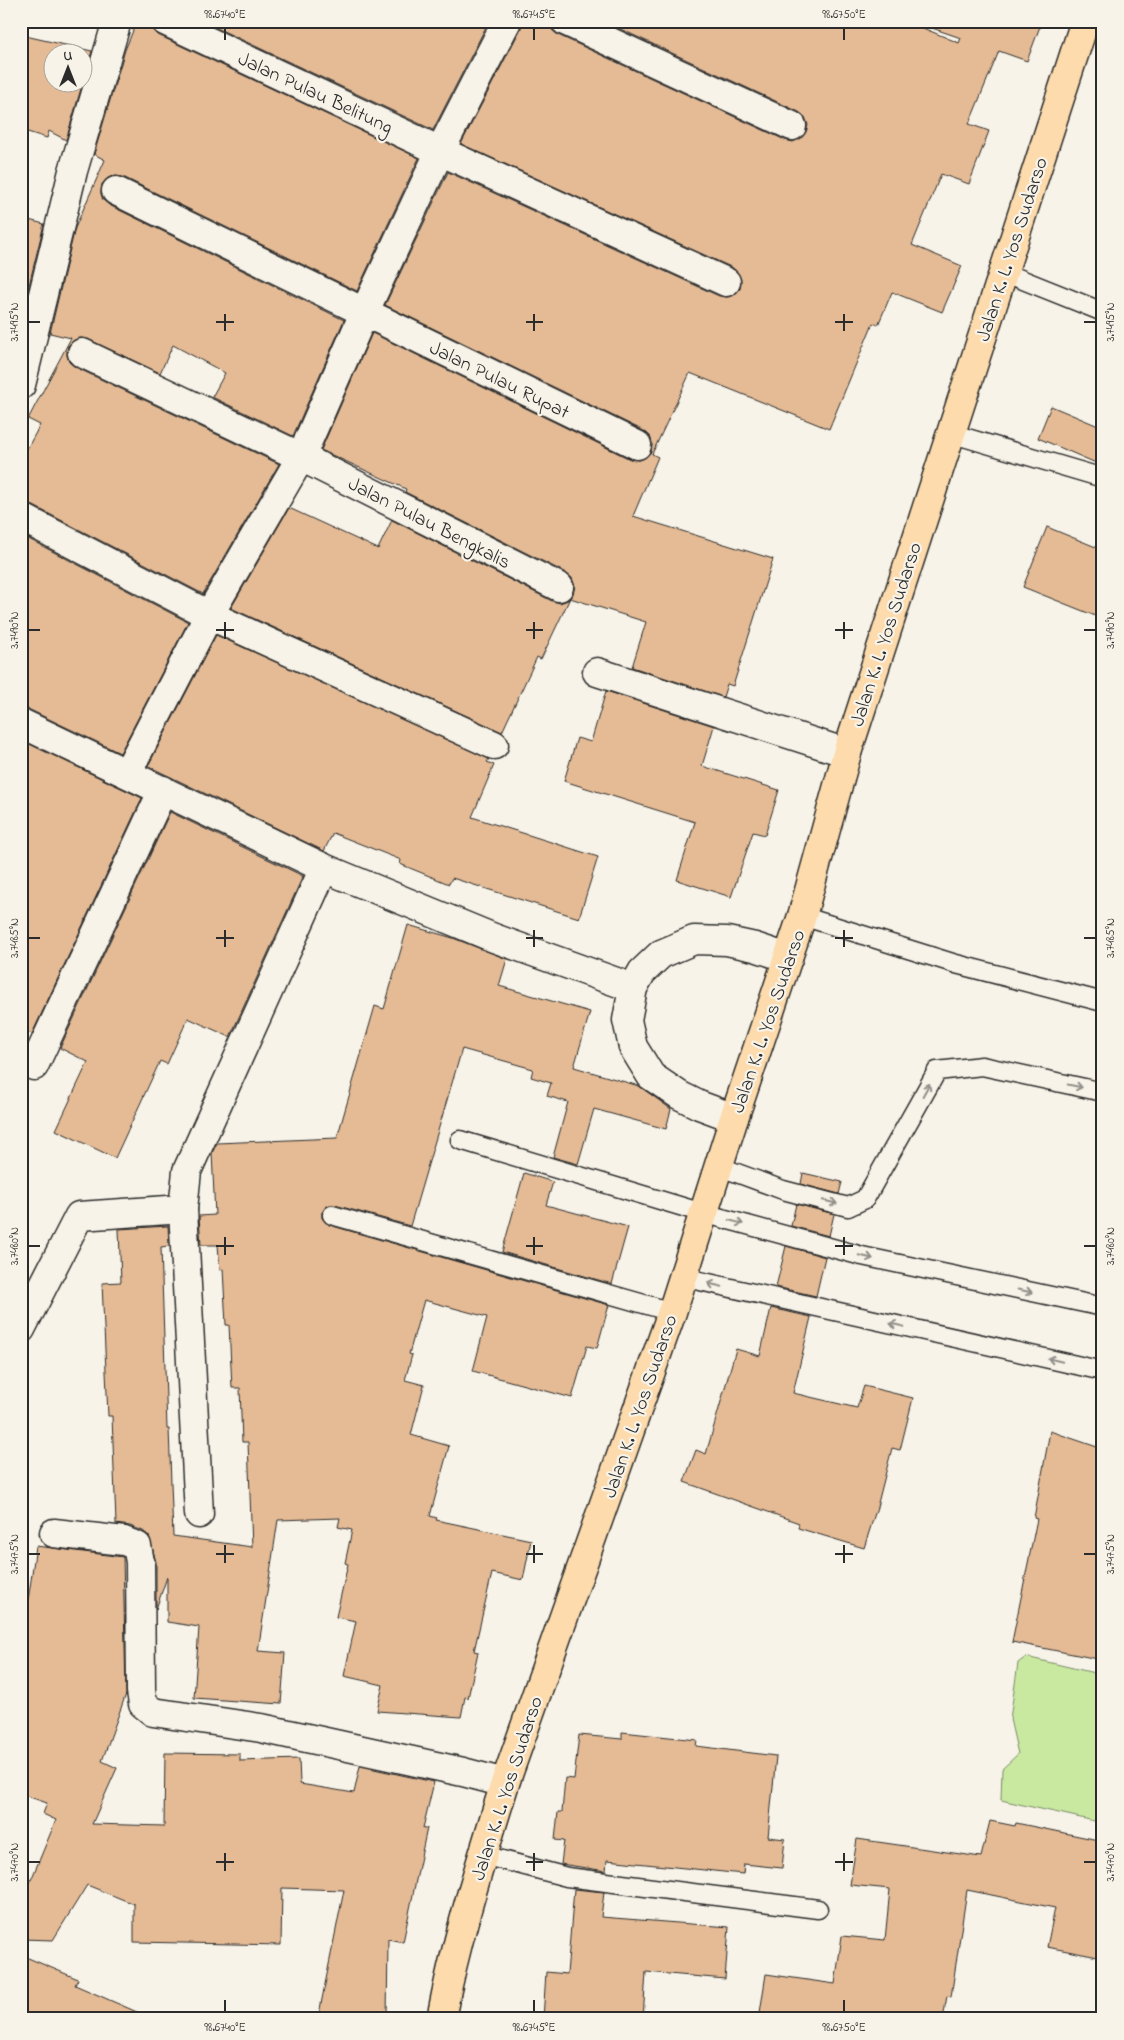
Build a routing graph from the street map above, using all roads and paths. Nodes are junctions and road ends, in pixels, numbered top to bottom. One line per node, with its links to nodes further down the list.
1 (117, 21): 14 (street)
2 (165, 21): 7 (street, Jalan Pulau Belitung)
3 (507, 21): 7 (street)
4 (564, 21): 6 (street)
5 (1084, 21): 9 (highway, Jalan K. L. Yos Sudarso)
6 (792, 126)
7 (440, 150): 10 (street, Jalan Pulau Belitung); 12 (street)
8 (116, 190): 12 (street, Jalan Pulau Rupat)
9 (1004, 272): 11 (lane); 15 (highway, Jalan K. L. Yos Sudarso)
10 (726, 282)
11 (1103, 312)
12 (364, 313): 16 (street, Jalan Pulau Rupat); 17 (street)
13 (82, 353): 17 (street, Jalan Pulau Bengkalis)
14 (21, 385)
15 (950, 433): 18 (lane); 25 (highway, Jalan K. L. Yos Sudarso)
16 (637, 445)
17 (301, 457): 20 (street, Jalan Pulau Bengkalis); 21 (street)
18 (1103, 478)
19 (21, 517): 21 (street)
20 (559, 587)
21 (209, 615): 24 (street); 26 (street)
22 (597, 672): 25 (street)
23 (21, 722): 26 (street)
24 (494, 746)
25 (847, 753): 29 (highway, Jalan K. L. Yos Sudarso)
26 (127, 773): 27 (street)
27 (163, 790): 28 (street); 33 (street)
28 (324, 868): 31 (street); 38 (street)
29 (802, 916): 30 (highway, Jalan K. L. Yos Sudarso); 32 (lane)
30 (788, 958): 31 (street); 35 (highway, Jalan K. L. Yos Sudarso)
31 (634, 988): 35 (street)
32 (1103, 1002)
33 (34, 1066)
34 (1103, 1092): 37 (lane, one-way to 34)
35 (734, 1118): 37 (highway, Jalan K. L. Yos Sudarso)
36 (460, 1140): 39 (lane)
37 (718, 1166): 39 (highway, Jalan K. L. Yos Sudarso)
38 (183, 1209): 44 (street); 46 (street)
39 (703, 1213): 41 (highway, Jalan K. L. Yos Sudarso); 42 (lane, one-way to 42)
40 (332, 1215): 43 (lane)
41 (682, 1277): 43 (highway, Jalan K. L. Yos Sudarso); 45 (lane, one-way to 41)
42 (1103, 1307)
43 (672, 1312): 48 (highway, Jalan K. L. Yos Sudarso)
44 (21, 1329)
45 (1103, 1371)
46 (198, 1514)
47 (54, 1533): 48 (street)
48 (505, 1783): 49 (highway, Jalan K. L. Yos Sudarso)
49 (482, 1855): 50 (lane); 51 (highway, Jalan K. L. Yos Sudarso)
50 (818, 1909)
51 (441, 2019)

